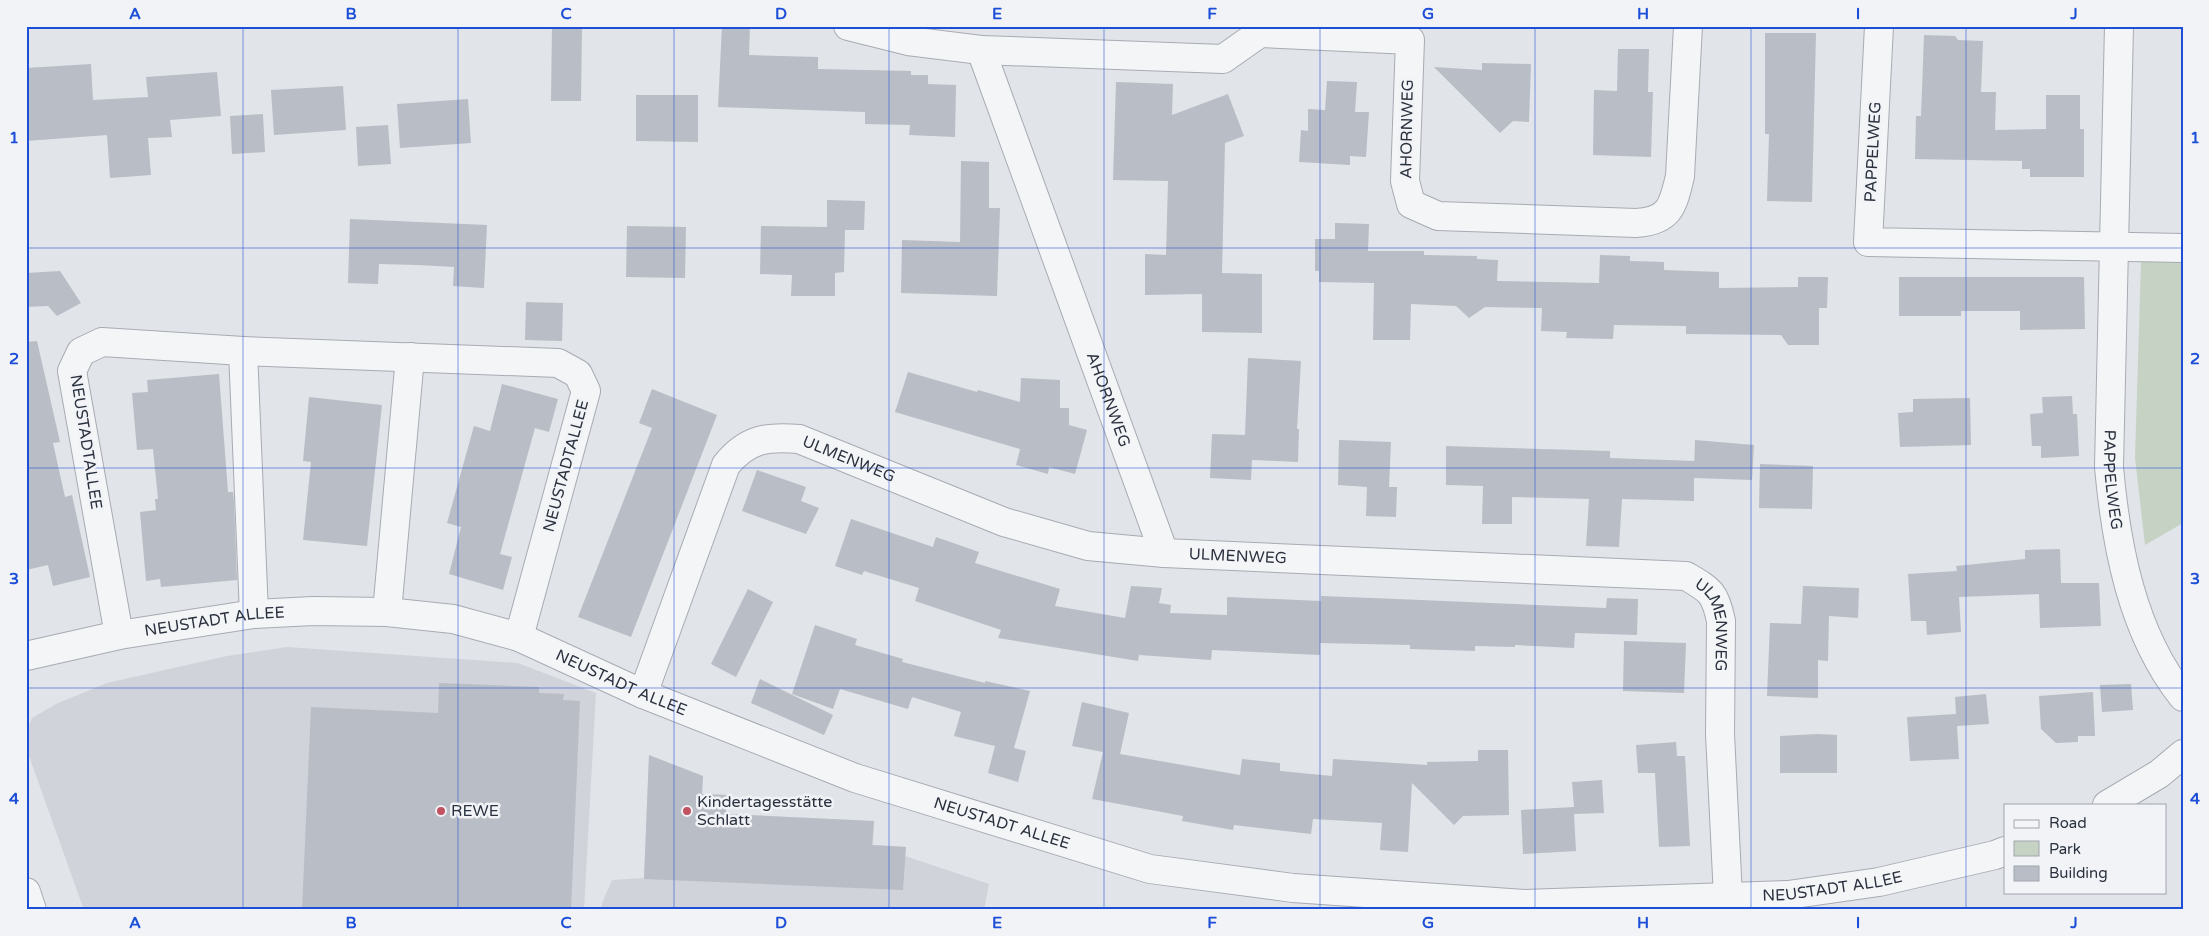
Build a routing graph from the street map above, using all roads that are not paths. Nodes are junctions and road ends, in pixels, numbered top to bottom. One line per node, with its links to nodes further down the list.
1 (848, 26): 5 (street, AHORNWEG)
2 (1688, 26): 5 (street, AHORNWEG)
3 (1879, 26): 6 (street, PAPPELWEG)
4 (2119, 26): 6 (street, PAPPELWEG)
5 (981, 50): 10 (street, AHORNWEG)
6 (2114, 247): 7 (street, PAPPELWEG); 17 (street, PAPPELWEG)
7 (2183, 248)
8 (243, 351): 9 (street, NEUSTADTALLEE); 12 (street); 13 (street, NEUSTADTALLEE)
9 (410, 357): 11 (street); 14 (street, NEUSTADTALLEE)
10 (1164, 553): 16 (street, ULMENWEG); 22 (street, ULMENWEG)
11 (387, 612): 12 (street, NEUSTADT ALLEE); 14 (street, NEUSTADT ALLEE)
12 (254, 614): 13 (street, NEUSTADT ALLEE)
13 (119, 635): 15 (street, NEUSTADT ALLEE)
14 (519, 637): 16 (street, NEUSTADT ALLEE)
15 (26, 656)
16 (643, 694): 22 (street, NEUSTADT ALLEE)
17 (2183, 697)
18 (2183, 754): 19 (street)
19 (2109, 804)
20 (2004, 851): 22 (street, NEUSTADT ALLEE)
21 (26, 892): 23 (street)
22 (1728, 897)
23 (32, 910)

